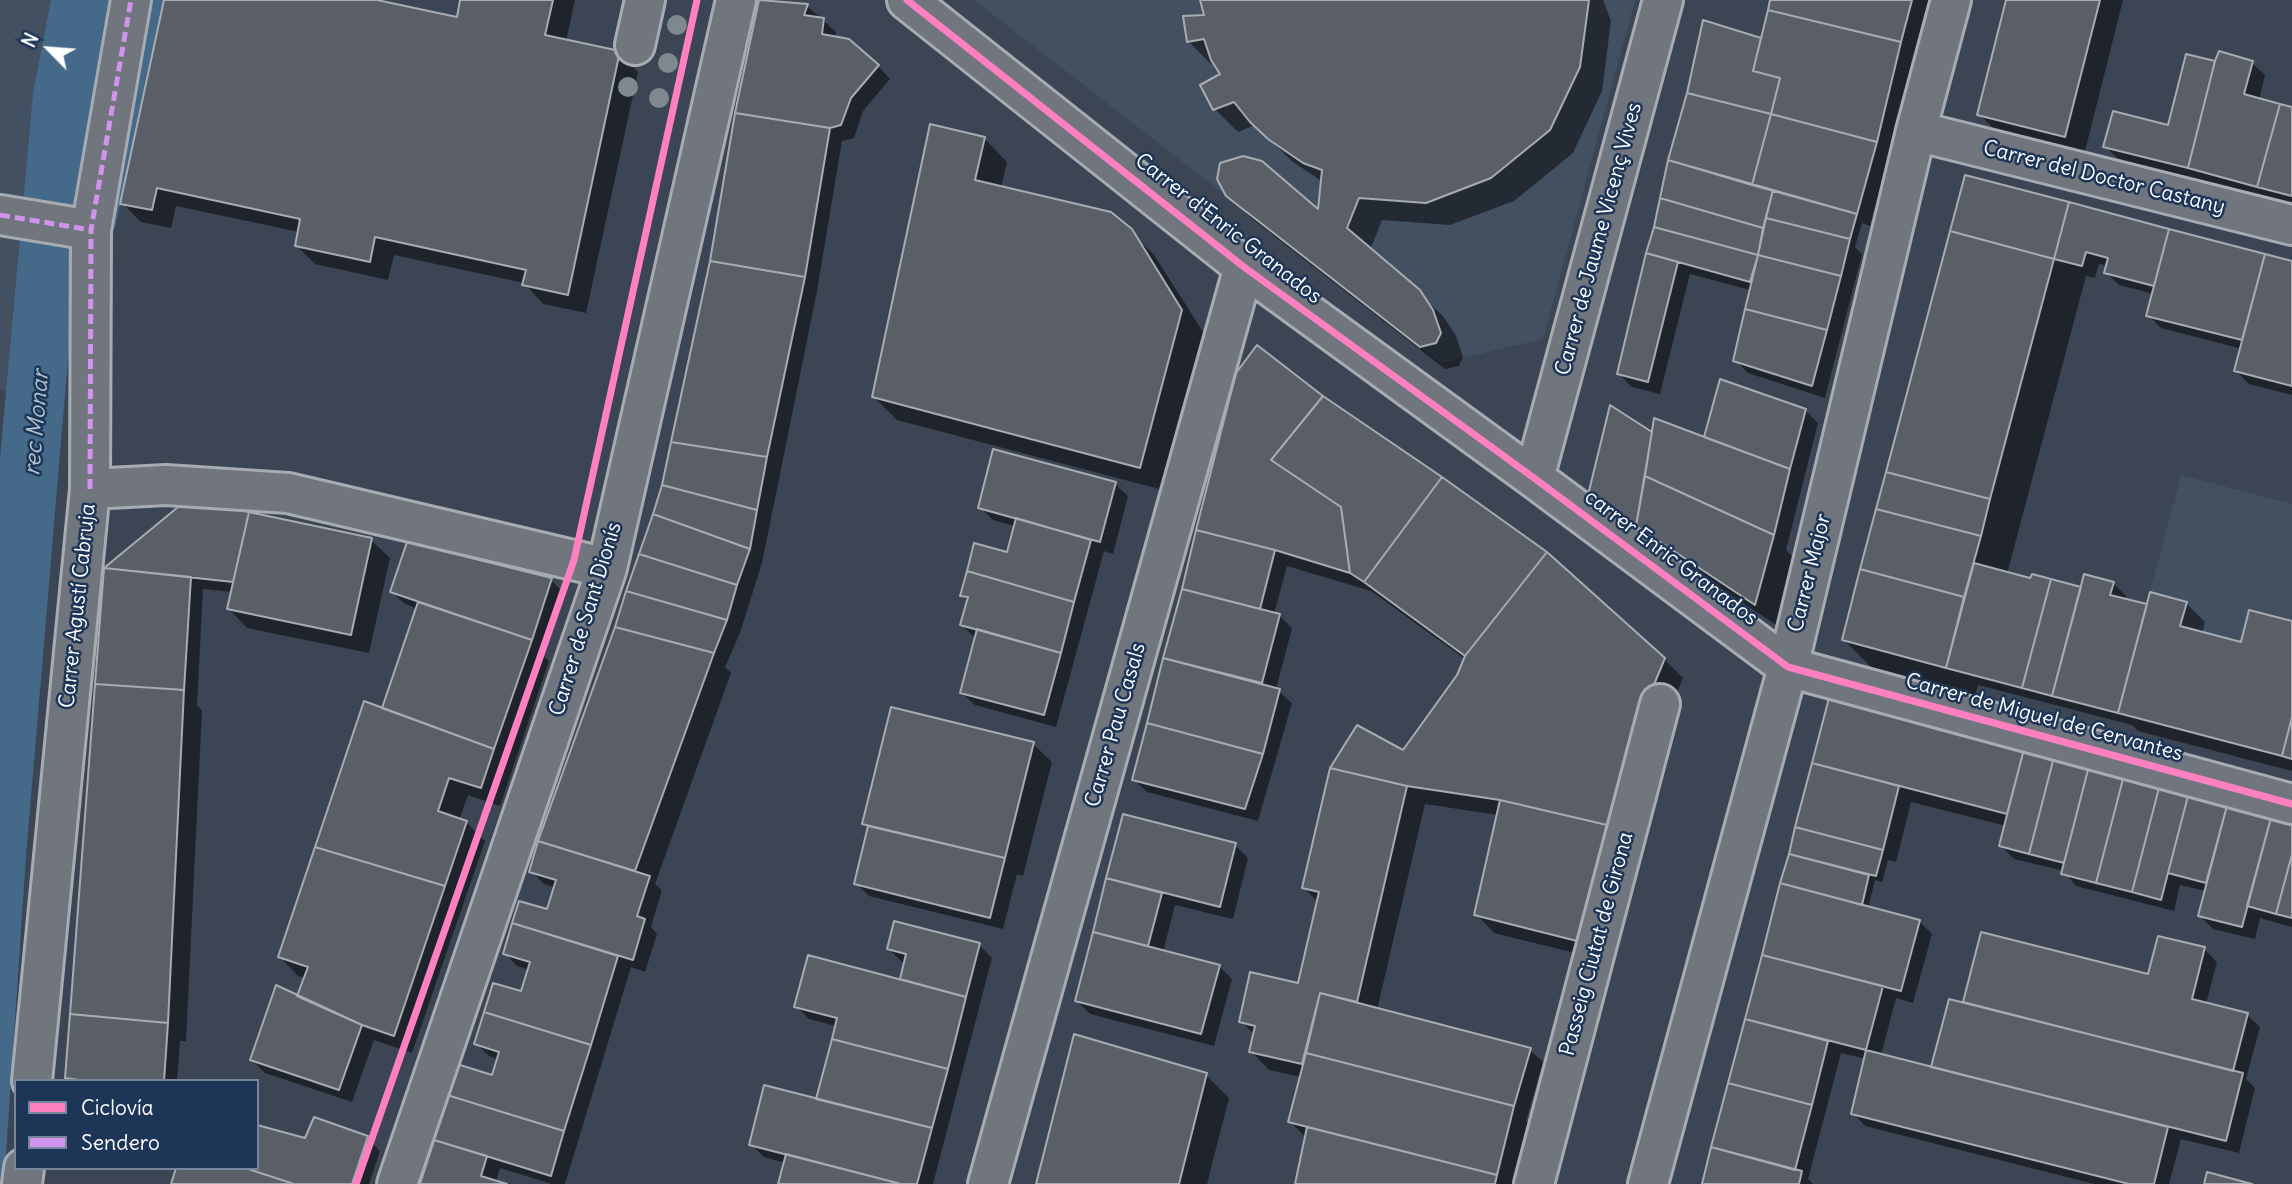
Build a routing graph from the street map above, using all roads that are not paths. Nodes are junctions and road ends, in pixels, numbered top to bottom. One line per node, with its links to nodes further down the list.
1 (131, 0): 11 (street)
2 (645, 0): 7 (street)
3 (736, 0): 15 (street, Carrer de Sant Dionís)
4 (908, 0): 12 (street, Carrer d'Enric Granados)
5 (1663, 0): 13 (street, Carrer de Jaume Vicenç Vives)
6 (1951, 0): 8 (street, Carrer Major)
7 (635, 45)
8 (1916, 131): 10 (street, Carrer del Doctor Castany); 16 (street, Carrer Major)
9 (3, 216): 11 (street)
10 (2292, 225)
11 (91, 230): 14 (street)
12 (1244, 267): 13 (street, Carrer d'Enric Granados); 21 (street, Carrer Pau Casals)
13 (1534, 478): 16 (street, carrer Enric Granados)
14 (90, 489): 15 (street, Carrer Agustí Cabruja); 19 (street, Carrer Agustí Cabruja)
15 (607, 568): 20 (street, Carrer de Sant Dionís)
16 (1788, 667): 18 (street, Carrer de Miguel de Cervantes); 23 (street, Carrer Major)
17 (1660, 704): 22 (street, Passeig Ciutat de Girona)
18 (2292, 804)
19 (32, 1079)
20 (397, 1184)
21 (988, 1184)
22 (1534, 1184)
23 (1647, 1184)

